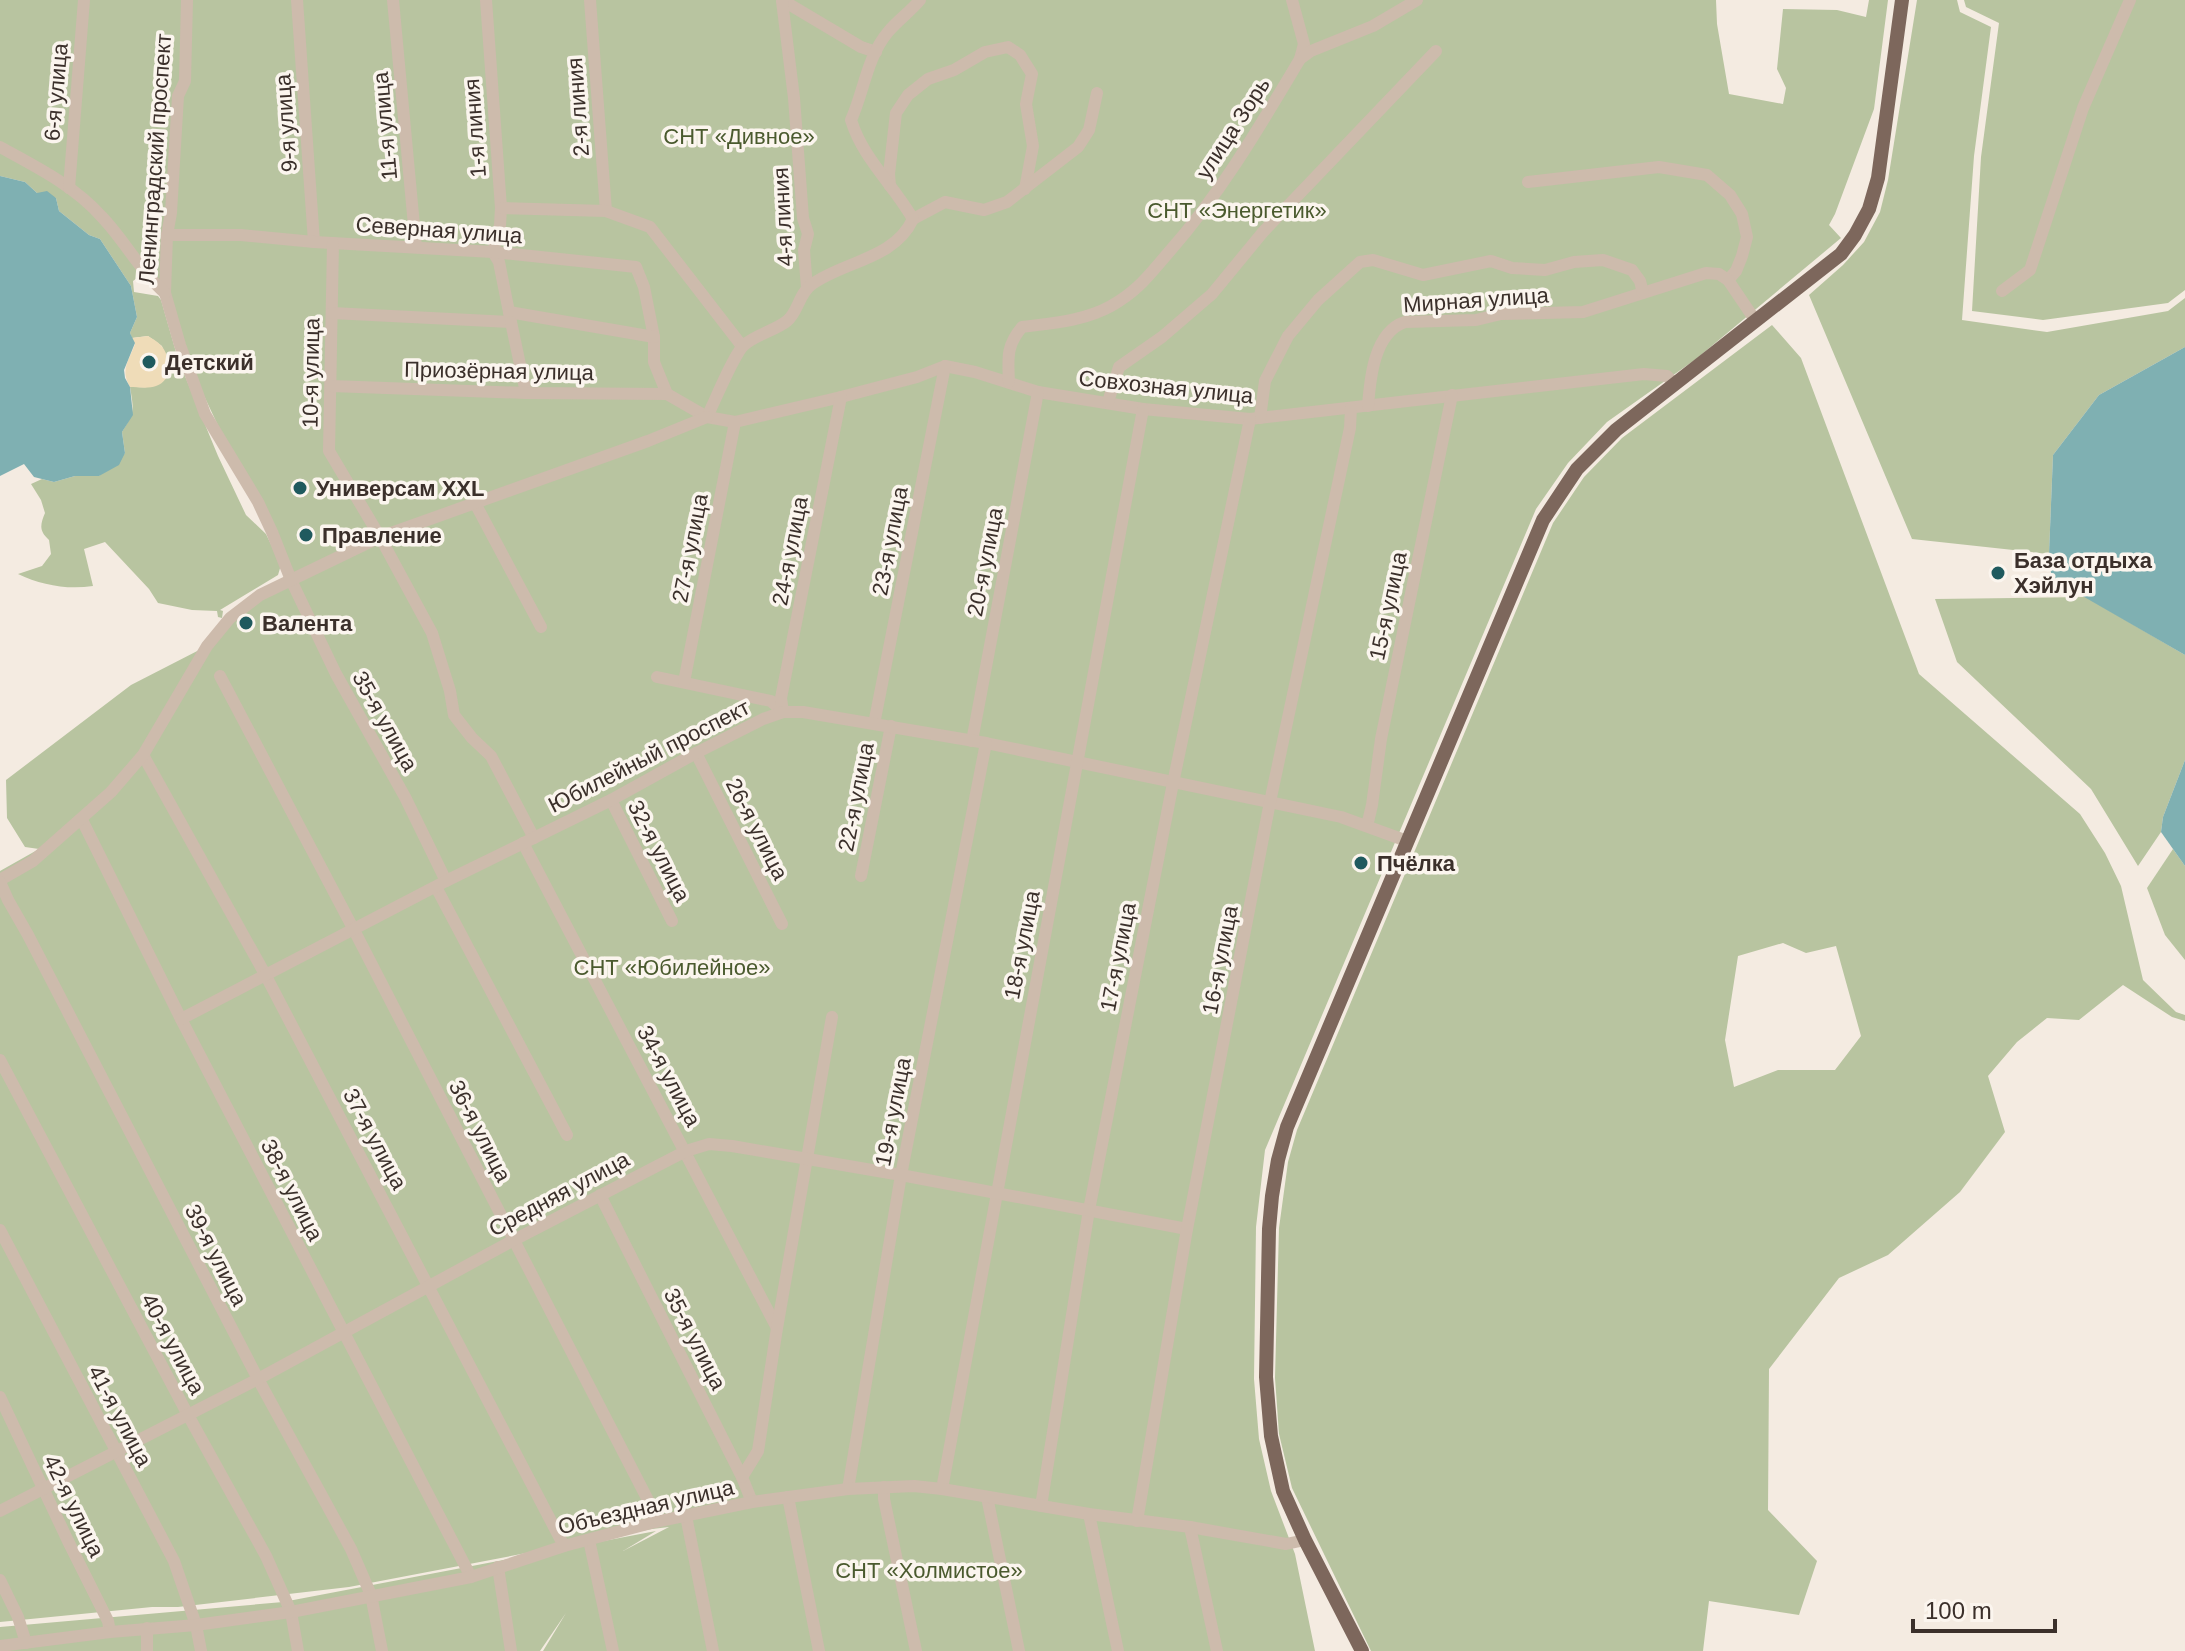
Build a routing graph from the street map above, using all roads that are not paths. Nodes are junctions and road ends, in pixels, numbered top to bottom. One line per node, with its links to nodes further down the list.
1 (84, 0): 20 (street, 6-я улица)
2 (187, 0): 25 (street, Ленинградский проспект)
3 (297, 0): 26 (street, 9-я улица)
4 (393, 0): 28 (street, 11-я улица)
5 (486, 0): 22 (street, 1-я линия)
6 (590, 0): 23 (street, 2-я линия)
7 (782, 0): 14 (street); 31 (street, 4-я линия)
8 (920, 0): 14 (street)
9 (1292, 0): 15 (street)
10 (1417, 0): 15 (street)
11 (1902, 0): 37 (main road)
12 (2130, 0): 32 (street)
13 (1436, 51): 49 (street)
14 (876, 52): 19 (street)
15 (1300, 59): 41 (street, улица Зорь)
16 (1097, 93): 21 (street)
17 (0, 147): 20 (street)
18 (1528, 182): 30 (street)
19 (890, 186): 21 (street); 24 (street)
20 (69, 188): 33 (street)
21 (1025, 189): 24 (street)
22 (501, 208): 23 (street); 29 (street, 1-я линия)
23 (606, 211): 39 (street)
24 (913, 219): 31 (street)
25 (167, 235): 26 (street, Северная улица); 33 (street, Ленинградский проспект)
26 (314, 242): 27 (street, Северная улица)
27 (333, 243): 28 (street, Северная улица); 35 (street, 10-я улица)
28 (416, 247): 29 (street, Северная улица)
29 (493, 252): 36 (street); 38 (street, Северная улица)
30 (1728, 280): 34 (street); 37 (street)
31 (807, 288): 39 (street)
32 (2002, 291)
33 (165, 293): 58 (street, Ленинградский проспект)
34 (1643, 293): 50 (street, Мирная улица); 54 (street, 17-я улица)
35 (332, 313): 36 (street); 43 (street, 10-я улица)
36 (510, 317): 38 (street); 45 (street)
37 (1755, 320): 42 (main road)
38 (654, 337): 46 (street)
39 (742, 346): 53 (street)
40 (945, 366): 41 (street, Совхозная улица); 48 (street); 64 (street, 23-я улица)
41 (1009, 382): 44 (street, Совхозная улица)
42 (1675, 384): 47 (street, Совхозная улица); 77 (main road)
43 (331, 386): 45 (street, Приозёрная улица); 57 (street, 10-я улица)
44 (1038, 392): 49 (street, Совхозная улица); 66 (street, 20-я улица)
45 (526, 393): 46 (street, Приозёрная улица)
46 (667, 394): 53 (street)
47 (1452, 395): 50 (street, Совхозная улица); 75 (street, 15-я улица)
48 (841, 397): 55 (street); 63 (street, 24-я улица)
49 (1108, 402): 52 (street, Совхозная улица)
50 (1368, 406): 51 (street, Совхозная улица)
51 (1351, 408): 54 (street, Совхозная улица); 73 (street, 16-я улица)
52 (1143, 409): 54 (street, Совхозная улица); 70 (street, 18-я улица)
53 (707, 417): 55 (street); 56 (street)
54 (1255, 419): 71 (street, 17-я улица)
55 (735, 422): 62 (street, 27-я улица)
56 (475, 503): 57 (street); 59 (street)
57 (380, 537): 58 (street); 76 (street, 10-я улица)
58 (291, 580): 69 (street); 80 (street, 35-я улица)
59 (541, 627)
60 (220, 676): 83 (street, 36-я улица)
61 (657, 677): 62 (street)
62 (684, 682): 63 (street)
63 (783, 712): 64 (street, Юбилейный проспект); 68 (street, Юбилейный проспект)
64 (874, 724): 65 (street, Юбилейный проспект)
65 (891, 726): 66 (street, Юбилейный проспект); 78 (street, 22-я улица)
66 (972, 741): 67 (street, Юбилейный проспект)
67 (986, 743): 70 (street, Юбилейный проспект); 91 (street, 19-я улица)
68 (696, 753): 72 (street, Юбилейный проспект); 82 (street, 26-я улица)
69 (143, 755): 74 (street); 84 (street, 37-я улица)
70 (1077, 763): 71 (street, Юбилейный проспект); 92 (street, 18-я улица)
71 (1173, 783): 73 (street, Юбилейный проспект); 94 (street, 17-я улица)
72 (611, 800): 76 (street, Юбилейный проспект); 81 (street, 32-я улица)
73 (1270, 802): 75 (street, Юбилейный проспект); 95 (street, 16-я улица)
74 (82, 820): 79 (street); 86 (street, 38-я улица)
75 (1367, 826): 77 (street, Юбилейный проспект)
76 (529, 840): 80 (street, Юбилейный проспект); 89 (street, 34-я улица)
77 (1407, 841): 121 (main road)
78 (861, 876)
79 (0, 881): 101 (street, 39-я улица)
80 (441, 884): 83 (street, Юбилейный проспект); 88 (street, 35-я улица)
81 (672, 921)
82 (782, 924)
83 (354, 930): 84 (street, Юбилейный проспект); 97 (street, 36-я улица)
84 (266, 976): 86 (street, Юбилейный проспект); 98 (street, 37-я улица)
85 (832, 1017): 90 (street)
86 (181, 1019): 100 (street, 38-я улица)
87 (0, 1060): 103 (street, 40-я улица)
88 (567, 1135)
89 (686, 1151): 90 (street, Средняя улица); 93 (street, Средняя улица); 99 (street, 34-я улица)
90 (806, 1158): 91 (street, Средняя улица); 99 (street)
91 (901, 1175): 92 (street, Средняя улица); 108 (street, 19-я улица)
92 (997, 1193): 94 (street, Средняя улица); 109 (street, 18-я улица)
93 (600, 1195): 97 (street, Средняя улица); 105 (street, 35-я улица)
94 (1089, 1210): 95 (street, Средняя улица); 113 (street, 17-я улица)
95 (1187, 1229): 117 (street, 16-я улица)
96 (0, 1230): 104 (street, 41-я улица)
97 (514, 1240): 98 (street, Средняя улица); 118 (street, 36-я улица)
98 (430, 1286): 100 (street, Средняя улица); 122 (street, 37-я улица)
99 (777, 1328): 105 (street)
100 (343, 1332): 101 (street, Средняя улица); 124 (street, 38-я улица)
101 (258, 1379): 103 (street, Средняя улица); 126 (street, 39-я улица)
102 (0, 1397): 107 (street, 42-я улица)
103 (188, 1415): 104 (street, Средняя улица); 127 (street, 40-я улица)
104 (116, 1453): 107 (street, Средняя улица); 128 (street, 41-я улица)
105 (742, 1477): 112 (street, 35-я улица)
106 (884, 1487): 108 (street, Объездная улица); 109 (street, Объездная улица); 141 (street)
107 (44, 1489): 114 (street, Средняя улица); 130 (street, 42-я улица)
108 (848, 1489): 110 (street, Объездная улица)
109 (942, 1489): 111 (street, Объездная улица)
110 (788, 1497): 112 (street, Объездная улица); 140 (street)
111 (987, 1497): 113 (street, Объездная улица); 142 (street)
112 (752, 1502): 116 (street, Объездная улица)
113 (1041, 1506): 115 (street, Объездная улица)
114 (0, 1511)
115 (1089, 1514): 117 (street, Объездная улица); 143 (street)
116 (686, 1516): 118 (street, Объездная улица); 139 (street)
117 (1137, 1521): 119 (street, Объездная улица)
118 (655, 1522): 120 (street, Объездная улица)
119 (1190, 1527): 121 (street, Объездная улица); 144 (street)
120 (589, 1540): 122 (street, Объездная улица); 138 (street)
121 (1305, 1540): 145 (main road)
122 (564, 1546): 123 (street, Объездная улица)
123 (498, 1567): 124 (street, Объездная улица); 137 (street)
124 (471, 1577): 126 (street, Объездная улица)
125 (0, 1580): 131 (street)
126 (371, 1595): 127 (street, Объездная улица); 136 (street, 39-я улица)
127 (291, 1612): 128 (street, Объездная улица); 135 (street, 40-я улица)
128 (196, 1625): 129 (street, Объездная улица); 134 (street, 41-я улица)
129 (147, 1628): 130 (street, Объездная улица); 133 (street)
130 (110, 1632): 131 (street, Объездная улица)
131 (26, 1643): 132 (street, Объездная улица)
132 (1, 1646)
133 (147, 1651)
134 (201, 1651)
135 (298, 1651)
136 (382, 1651)
137 (511, 1651)
138 (613, 1651)
139 (713, 1651)
140 (819, 1651)
141 (916, 1651)
142 (1019, 1651)
143 (1118, 1651)
144 (1217, 1651)
145 (1362, 1651)

